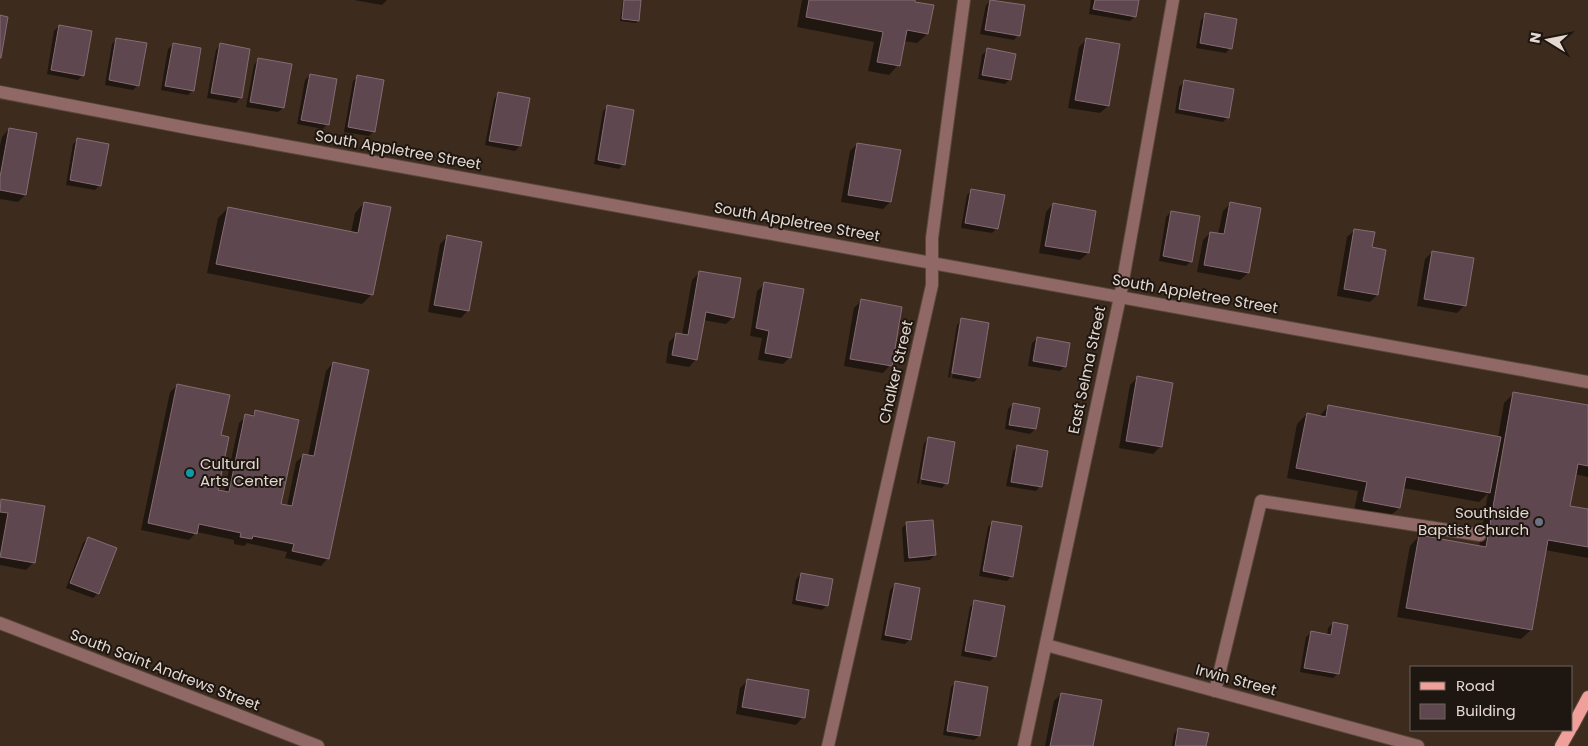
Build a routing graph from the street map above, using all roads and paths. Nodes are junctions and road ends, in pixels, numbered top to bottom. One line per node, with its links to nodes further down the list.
1 (964, 0): 4 (street, Chalker Street)
2 (1174, 0): 5 (street, East Selma Street)
3 (0, 92): 4 (street, South Appletree Street)
4 (932, 263): 5 (street, South Appletree Street); 15 (street, Chalker Street)
5 (1120, 297): 6 (street, South Appletree Street); 9 (street, East Selma Street)
6 (1588, 382)
7 (1480, 535): 10 (street)
8 (0, 624): 14 (street, South Saint Andrews Street)
9 (1046, 645): 10 (street, Irwin Street); 16 (street, East Selma Street)
10 (1215, 691): 17 (street, Irwin Street)
11 (1588, 697): 12 (main road)
12 (1573, 724)
13 (1570, 731): 18 (main road)
14 (318, 746)
15 (828, 746)
16 (1024, 746)
17 (1418, 746)
18 (1562, 746)

